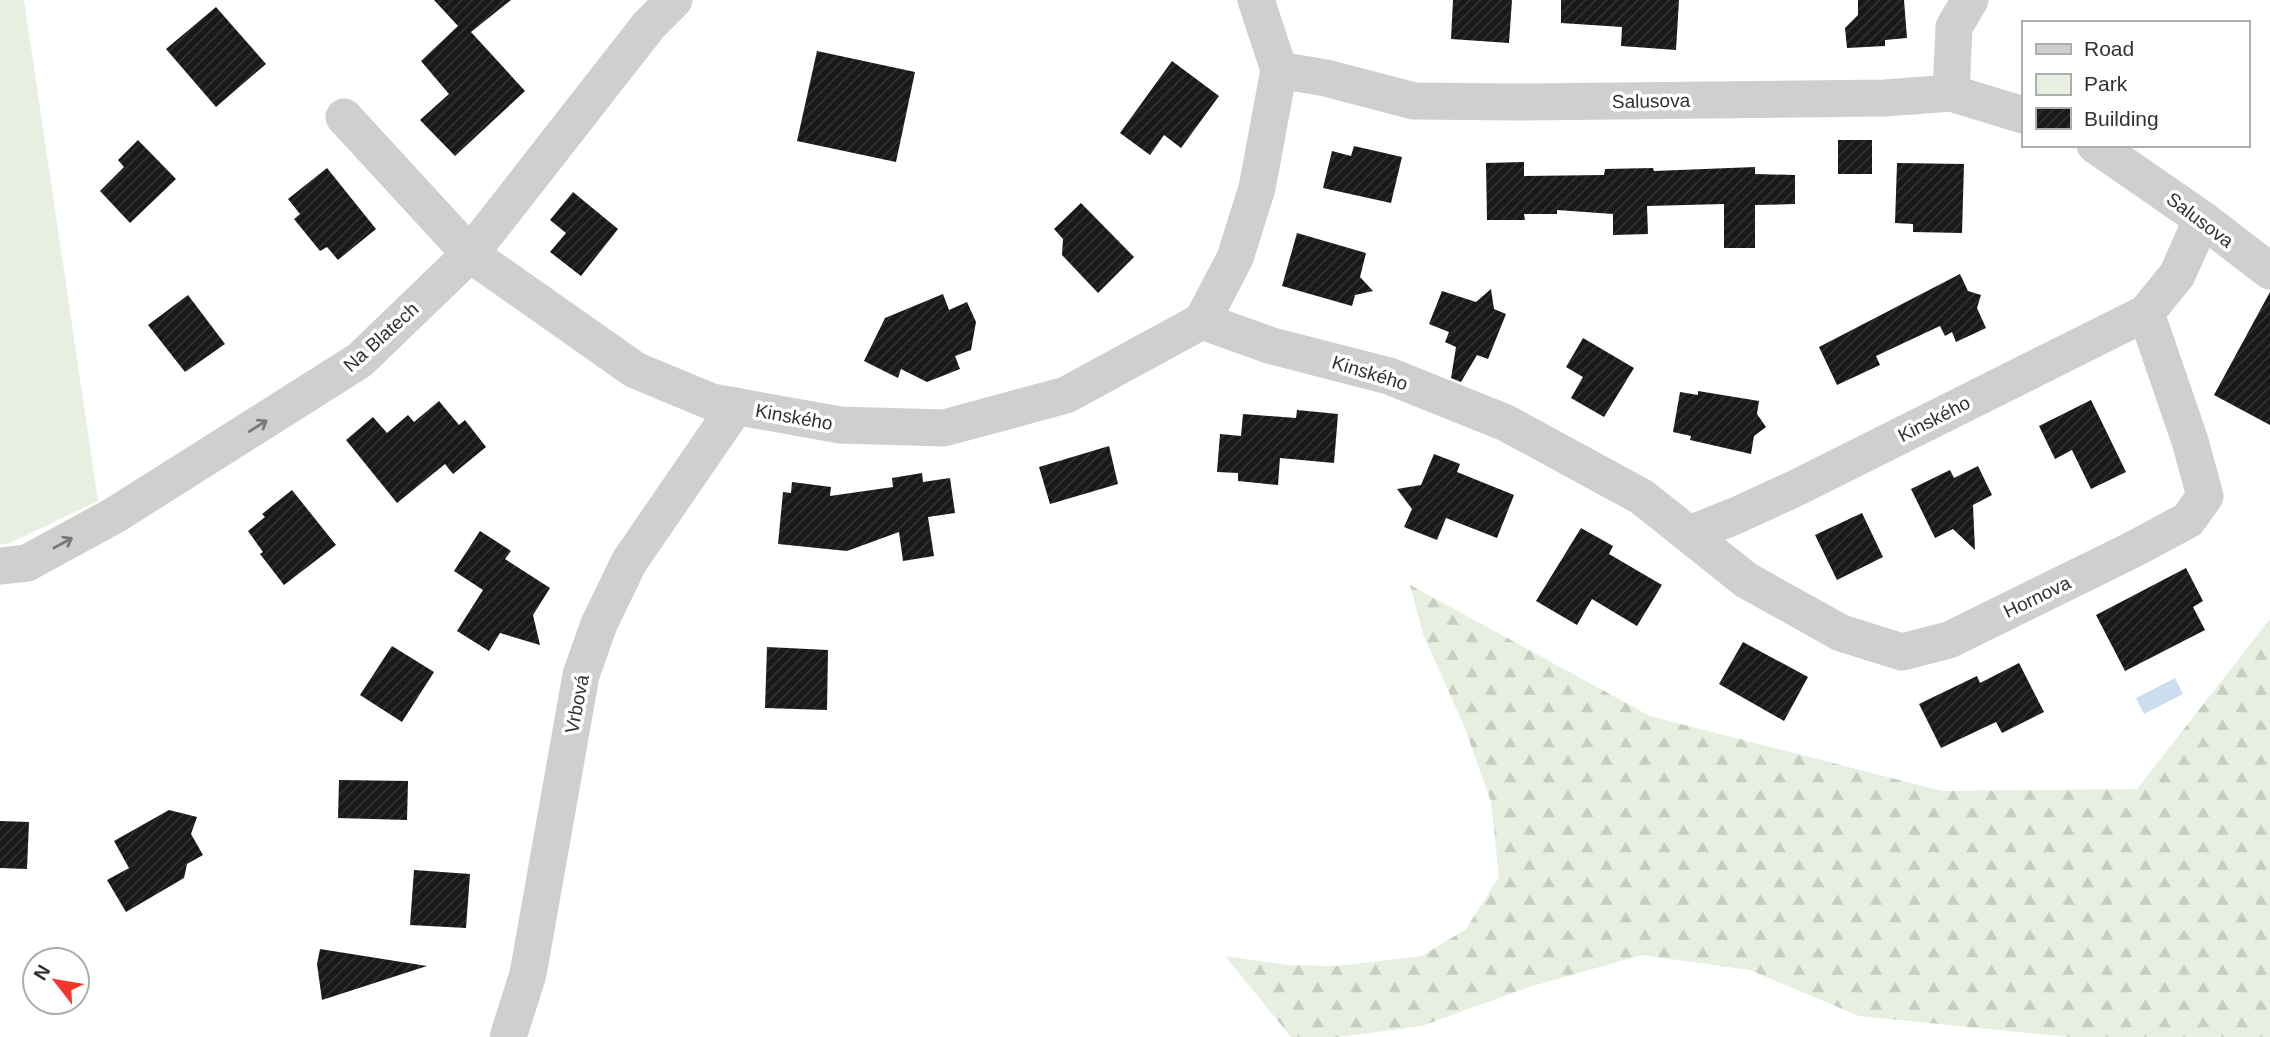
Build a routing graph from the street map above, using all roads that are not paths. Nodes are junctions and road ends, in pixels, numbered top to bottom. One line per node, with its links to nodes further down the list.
1 (674, 0): 10 (street, Na Blatech)
2 (1256, 0): 4 (street)
3 (1970, 0): 5 (street)
4 (1279, 70): 5 (street, Salusova); 13 (street)
5 (1951, 93): 6 (street, Salusova)
6 (2022, 115)
7 (344, 117): 10 (street, Kinského)
8 (2098, 147): 9 (street, Salusova)
9 (2202, 219): 11 (street, Salusova); 12 (street, Kinského)
10 (470, 254): 14 (street, Kinského); 16 (street, Na Blatech, one-way to 10)
11 (2270, 271)
12 (2147, 313): 15 (street, Kinského); 15 (street, Hornova)
13 (1202, 321): 14 (street, Kinského); 15 (street, Kinského)
14 (736, 406): 17 (street, Vrbová)
15 (1690, 534)
16 (0, 566)
17 (508, 1037)

